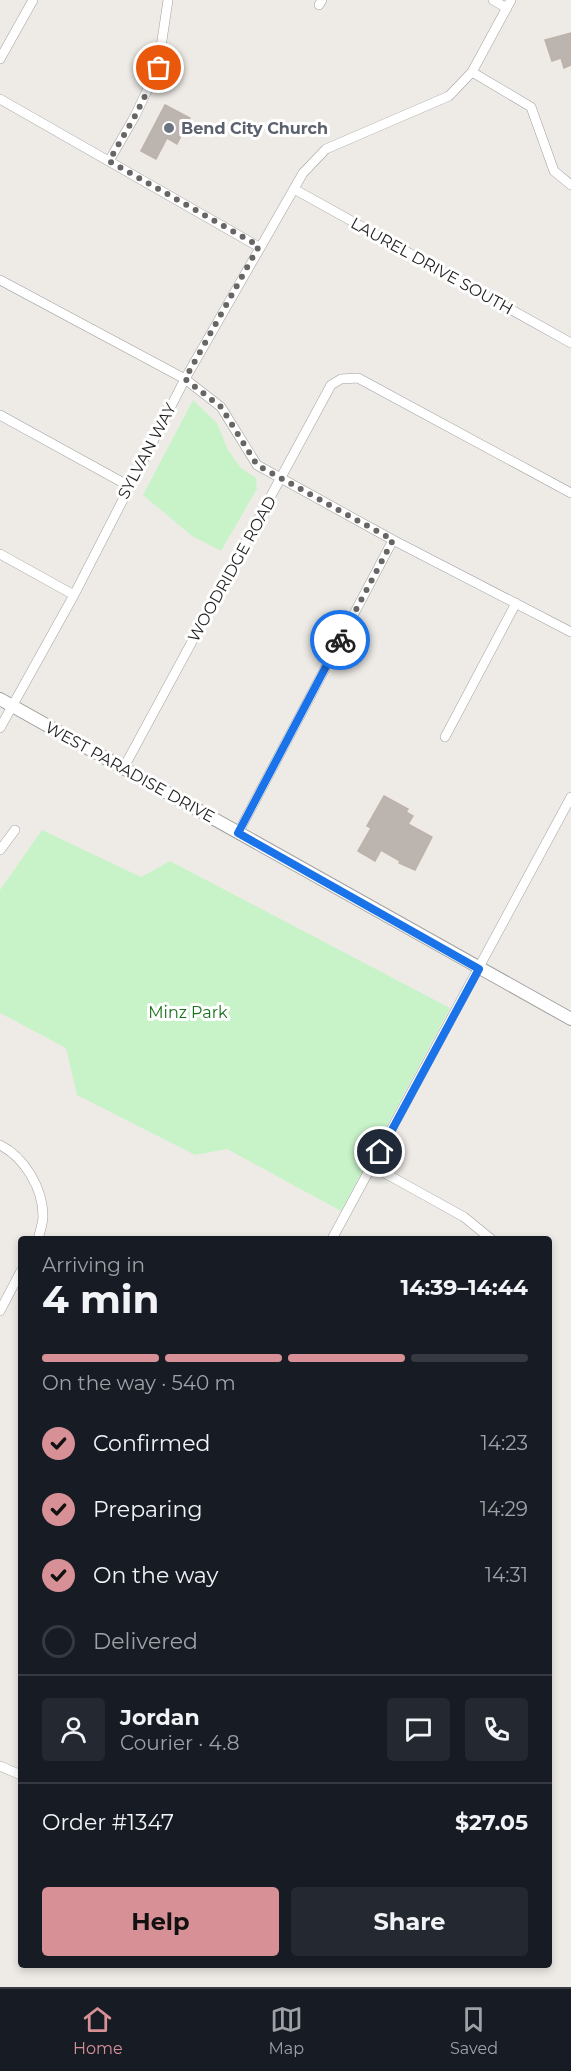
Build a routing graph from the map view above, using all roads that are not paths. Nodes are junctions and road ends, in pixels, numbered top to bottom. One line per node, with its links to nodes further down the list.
1 (33, 0): 5 (street)
2 (168, 0): 8 (street)
3 (493, 0): 4 (street)
4 (509, 4): 6 (street, SYLVAN WAY)
5 (0, 59)
6 (472, 72): 9 (street); 10 (street, SYLVAN WAY)
7 (0, 99): 8 (street)
8 (109, 161): 11 (street)
9 (571, 185)
10 (294, 189): 11 (street, SYLVAN WAY); 13 (street, LAUREL DRIVE SOUTH)
11 (259, 246): 14 (street, SYLVAN WAY)
12 (0, 279): 14 (street)
13 (571, 343)
14 (185, 379): 16 (street); 17 (street, SYLVAN WAY)
15 (0, 416): 17 (street)
16 (282, 478): 18 (street, WOODRIDGE ROAD); 19 (street); 28 (street, WOODRIDGE ROAD)
17 (129, 486): 21 (street, SYLVAN WAY)
18 (571, 493)
19 (393, 540): 22 (street); 31 (street)
20 (0, 554): 21 (street)
21 (74, 595): 25 (street, SYLVAN WAY)
22 (516, 603): 23 (street); 27 (street)
23 (571, 632)
24 (0, 699): 25 (street, WEST PARADISE DRIVE)
25 (13, 706): 26 (street, SYLVAN WAY); 28 (street, WEST PARADISE DRIVE)
26 (0, 728)
27 (445, 737)
28 (123, 769): 31 (street, WEST PARADISE DRIVE)
29 (571, 797): 33 (street)
30 (15, 830): 32 (street)
31 (238, 833): 33 (street, WEST PARADISE DRIVE)
32 (0, 850)
33 (479, 969): 34 (street, WEST PARADISE DRIVE); 36 (street)
34 (571, 1019)
35 (0, 1145): 37 (street)
36 (372, 1166): 38 (street); 39 (street)
37 (39, 1236)
38 (335, 1236)
39 (487, 1236)
40 (18, 1277): 41 (street)
41 (0, 1311)
42 (0, 1766): 43 (street)
43 (18, 1774)

